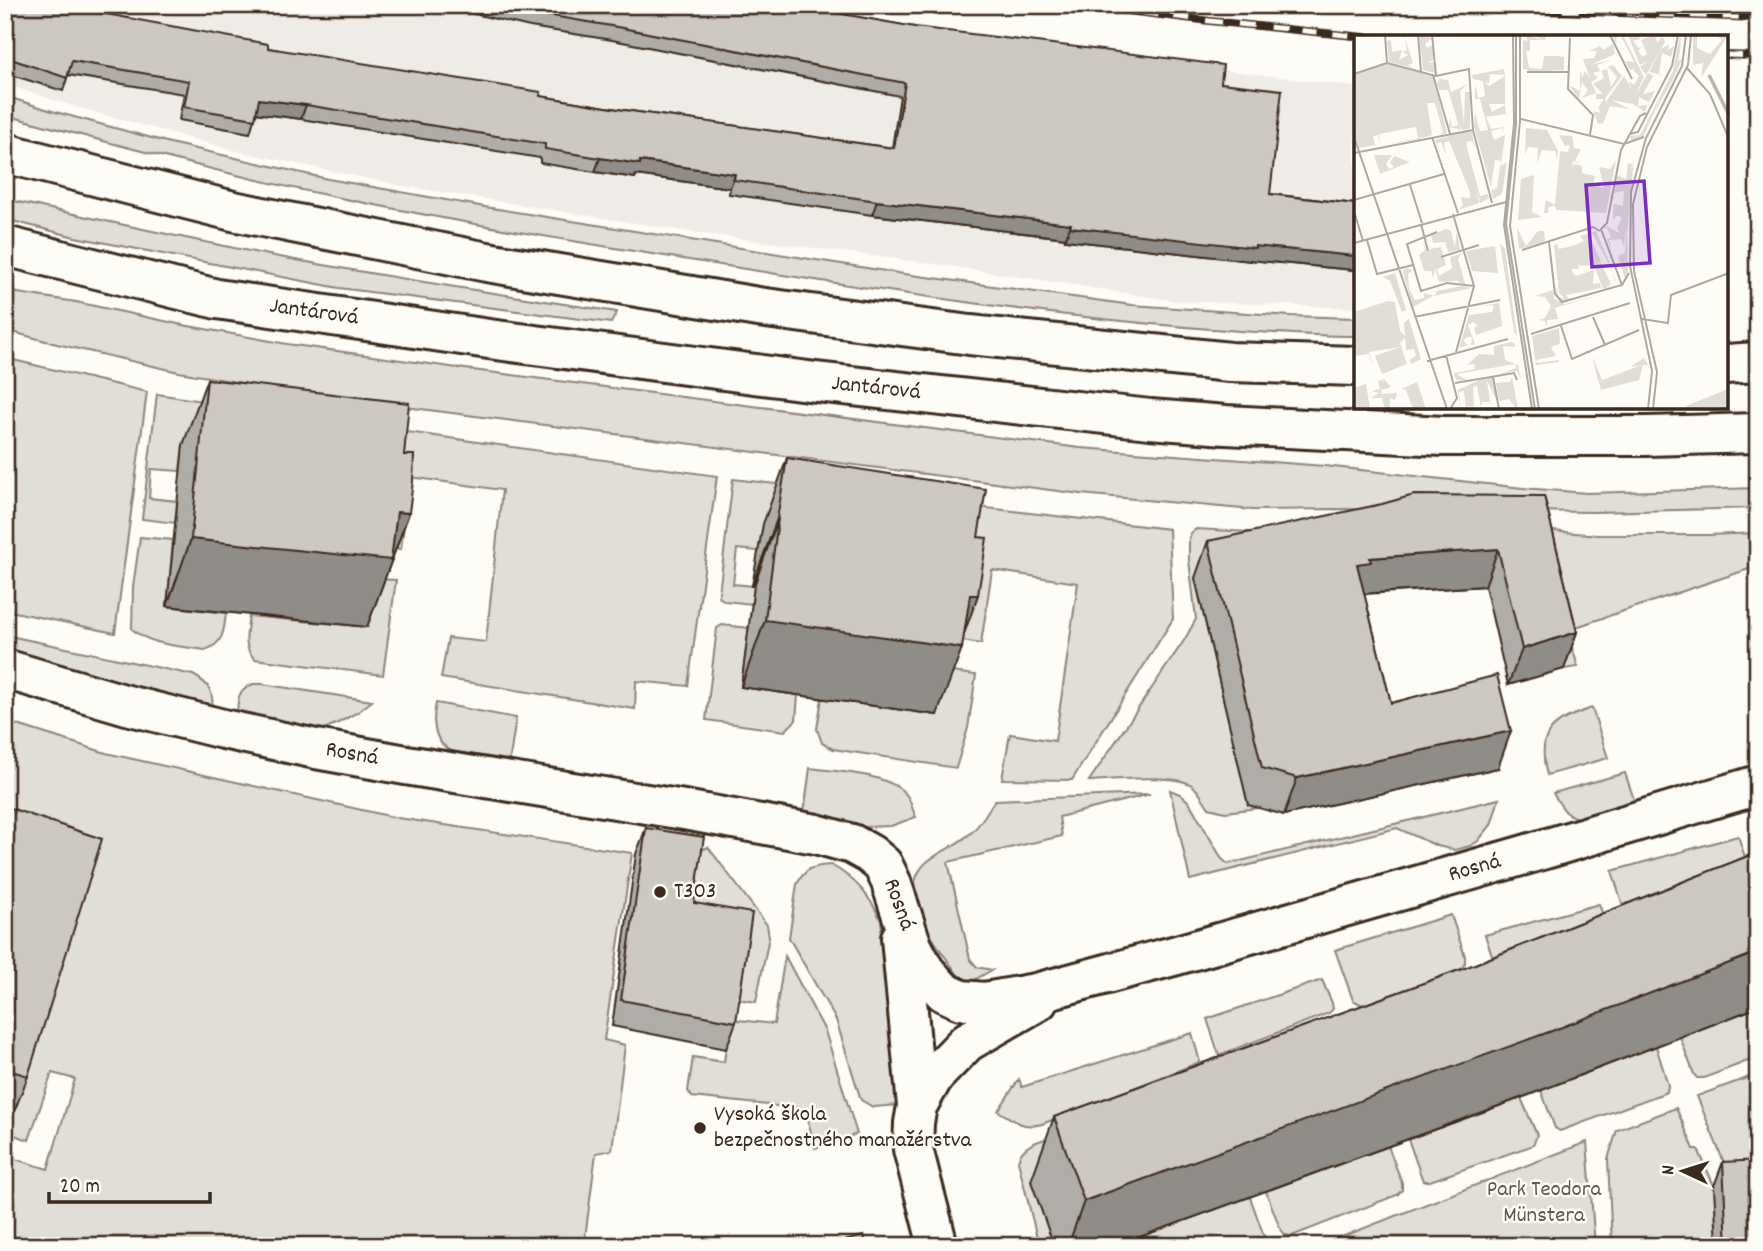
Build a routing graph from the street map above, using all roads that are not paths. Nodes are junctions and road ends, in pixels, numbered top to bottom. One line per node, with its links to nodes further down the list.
1 (5, 153): 5 (street)
2 (5, 246): 6 (street, Jantárová)
3 (1758, 362): 4 (street)
4 (1728, 364)
5 (1354, 366)
6 (1758, 433)
7 (5, 669): 9 (street, Rosná)
8 (1758, 785): 10 (street, Rosná)
9 (898, 904): 10 (street, Rosná); 11 (street)
10 (1064, 986): 11 (street)
11 (917, 1106): 12 (street)
12 (938, 1246)

